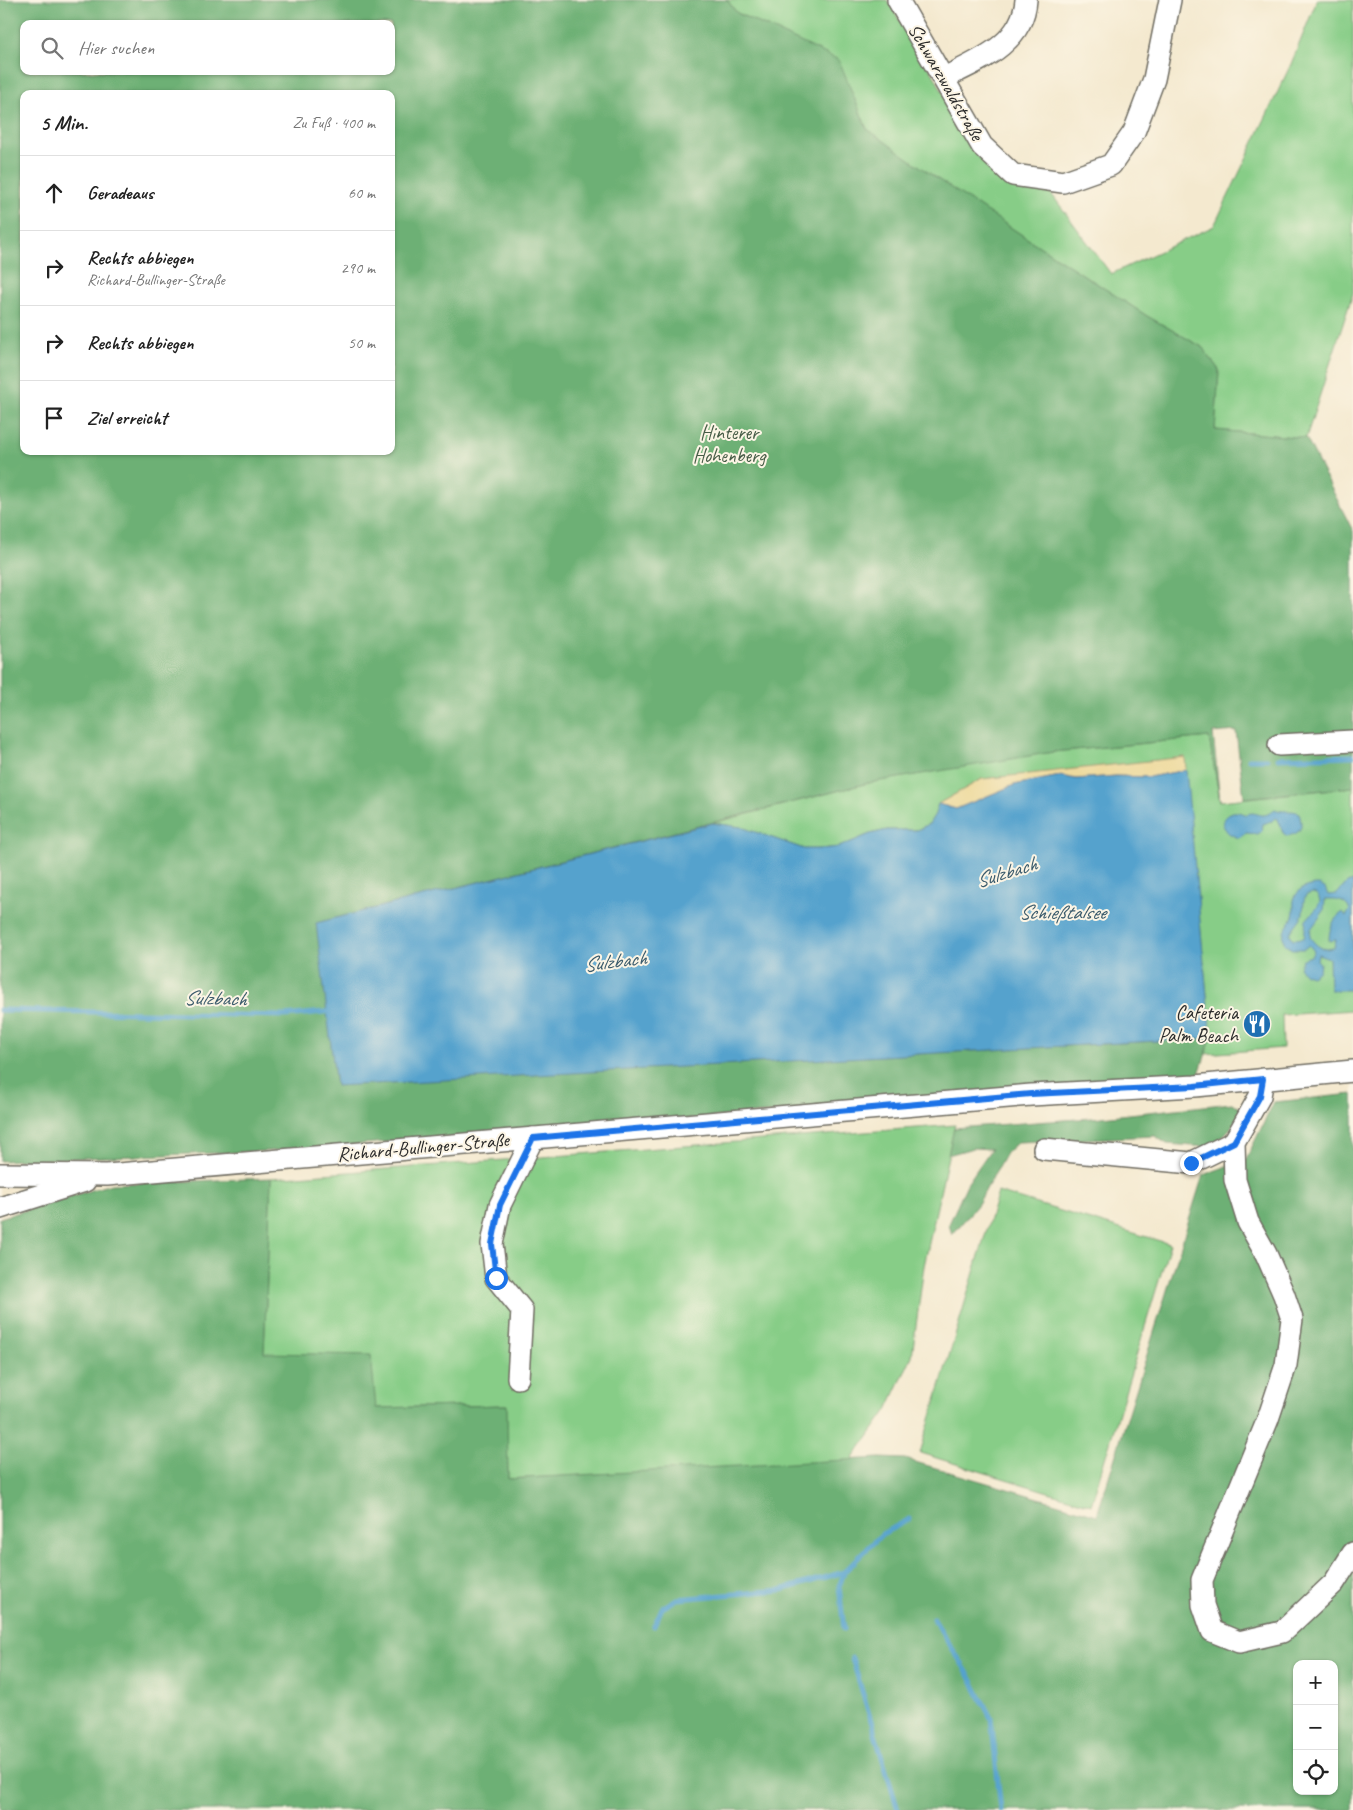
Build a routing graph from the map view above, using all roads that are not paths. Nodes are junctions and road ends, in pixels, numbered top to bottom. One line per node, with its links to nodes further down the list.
1 (898, 0): 4 (street, Schwarzwaldstraße)
2 (1026, 0): 4 (street)
3 (1170, 0): 4 (street, Schwarzwaldstraße)
4 (944, 78)
5 (1353, 741): 6 (street)
6 (1279, 745)
7 (1353, 1071): 8 (street, Richard-Bullinger-Straße)
8 (1263, 1079): 9 (street, Richard-Bullinger-Straße); 10 (street)
9 (533, 1138): 13 (street, Richard-Bullinger-Straße); 15 (street)
10 (1234, 1142): 11 (street); 16 (street)
11 (1044, 1149)
12 (0, 1174): 13 (street, Richard-Bullinger-Straße)
13 (107, 1175): 14 (street)
14 (0, 1208)
15 (518, 1378)
16 (1353, 1554)

